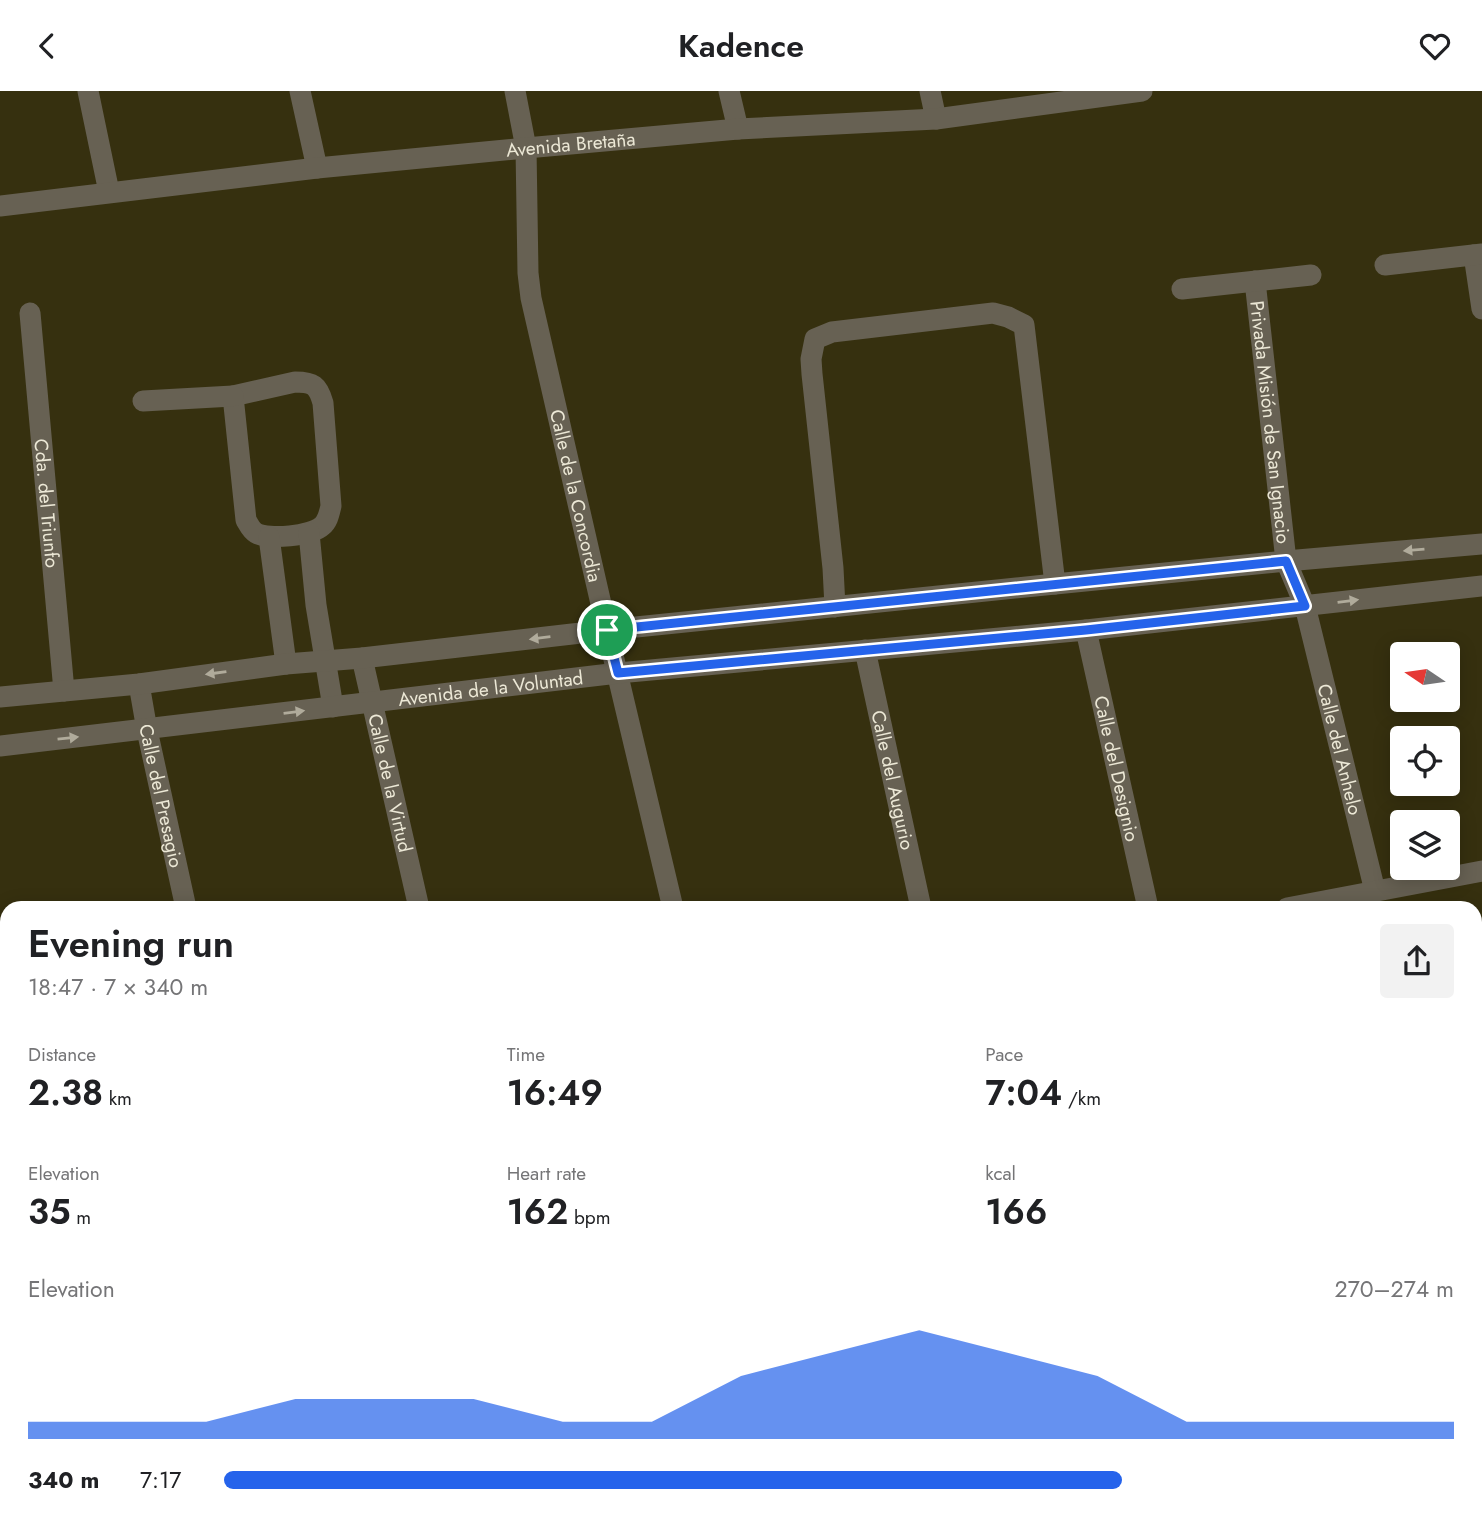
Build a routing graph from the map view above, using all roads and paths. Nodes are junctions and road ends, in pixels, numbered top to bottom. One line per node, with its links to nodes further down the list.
1 (88, 91): 11 (street)
2 (300, 91): 10 (street)
3 (515, 91): 9 (street, Calle de la Concordia)
4 (729, 91): 8 (street)
5 (930, 91): 7 (street)
6 (1141, 91): 7 (street, Avenida Bretaña)
7 (936, 119): 8 (street, Avenida Bretaña)
8 (738, 129): 9 (street, Avenida Bretaña)
9 (526, 148): 10 (street, Avenida Bretaña); 32 (street, Calle de la Concordia)
10 (317, 168): 11 (street, Avenida Bretaña)
11 (109, 192): 12 (street, Avenida Bretaña)
12 (0, 205)
13 (1478, 254): 14 (street); 18 (street)
14 (1385, 265)
15 (1311, 275): 16 (street)
16 (1255, 281): 17 (street); 25 (street, Privada Misión de San Ignacio)
17 (1182, 289)
18 (1482, 309)
19 (30, 313): 40 (street, Cda. del Triunfo)
20 (233, 396): 21 (street); 22 (street); 23 (street)
21 (143, 401)
22 (309, 533): 23 (street); 28 (street)
23 (269, 537): 31 (street)
24 (1482, 544): 25 (street, one-way to 25)
25 (1286, 561): 26 (street); 29 (street, Privada Misión de San Ignacio)
26 (1055, 583): 30 (street); 30 (street)
27 (1482, 586): 29 (street, Avenida de la Voluntad, one-way to 27)
28 (316, 605): 31 (street); 36 (street)
29 (1305, 606): 33 (street, Avenida de la Voluntad); 47 (street, Calle del Anhelo)
30 (835, 607): 32 (street)
31 (279, 610): 37 (street)
32 (607, 630): 35 (street, one-way to 35); 38 (street, Calle de la Concordia)
33 (1086, 630): 34 (street, Avenida de la Voluntad); 52 (street, Calle del Designio)
34 (865, 650): 38 (street, Avenida de la Voluntad); 51 (street, Calle del Augurio)
35 (362, 658): 36 (street); 42 (street, Calle de la Virtud)
36 (324, 662): 37 (street); 43 (street)
37 (286, 664): 39 (street, one-way to 39)
38 (618, 673): 42 (street, Avenida de la Voluntad); 50 (street, Calle de la Concordia)
39 (139, 684): 40 (street); 44 (street, Calle del Presagio)
40 (64, 691): 41 (street)
41 (0, 697)
42 (372, 702): 43 (street, Avenida de la Voluntad); 49 (street, Calle de la Virtud)
43 (333, 707): 44 (street, Avenida de la Voluntad, one-way to 43)
44 (147, 730): 45 (street, Avenida de la Voluntad, one-way to 44); 48 (street, Calle del Presagio)
45 (0, 746)
46 (1482, 871): 47 (street)
47 (1375, 891): 53 (street)
48 (184, 901)
49 (417, 901)
50 (672, 901)
51 (919, 901)
52 (1147, 901)
53 (1323, 901)

